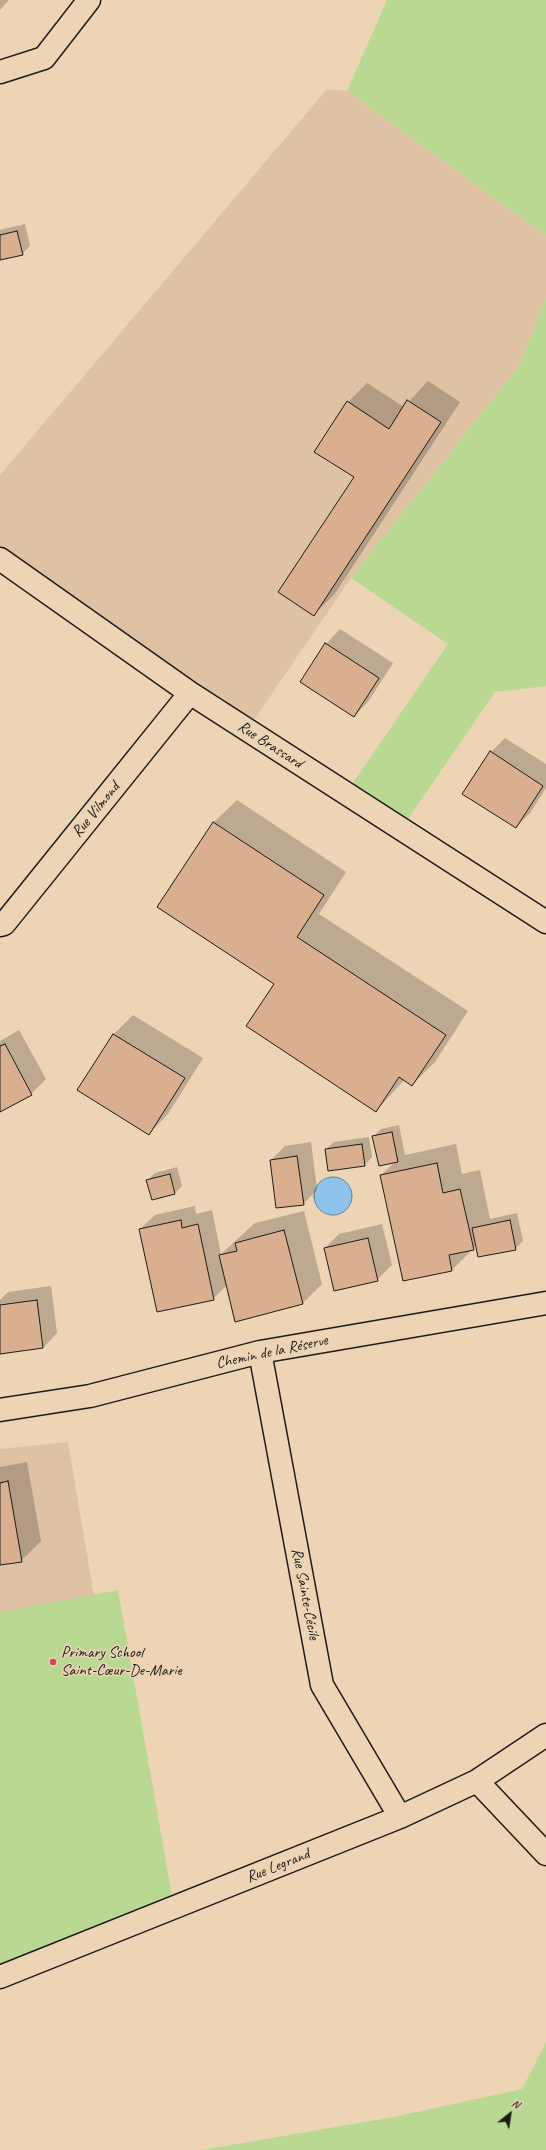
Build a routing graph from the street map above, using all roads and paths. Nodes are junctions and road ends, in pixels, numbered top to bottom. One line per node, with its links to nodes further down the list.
1 (89, 0): 2 (street)
2 (0, 72)
3 (0, 559): 4 (street, Rue Brassard)
4 (190, 693): 5 (street, Rue Brassard); 6 (street, Rue Vilmond)
5 (546, 922)
6 (0, 925)
7 (546, 1303): 8 (street, Chemin de la Réserve)
8 (260, 1352): 9 (street, Chemin de la Réserve); 12 (street, Rue Sainte-Cécile)
9 (0, 1410)
10 (546, 1735): 11 (street, Rue Legrand)
11 (477, 1781): 12 (street, Rue Legrand); 13 (street)
12 (400, 1817): 14 (street, Rue Legrand)
13 (546, 1854)
14 (0, 1977)

